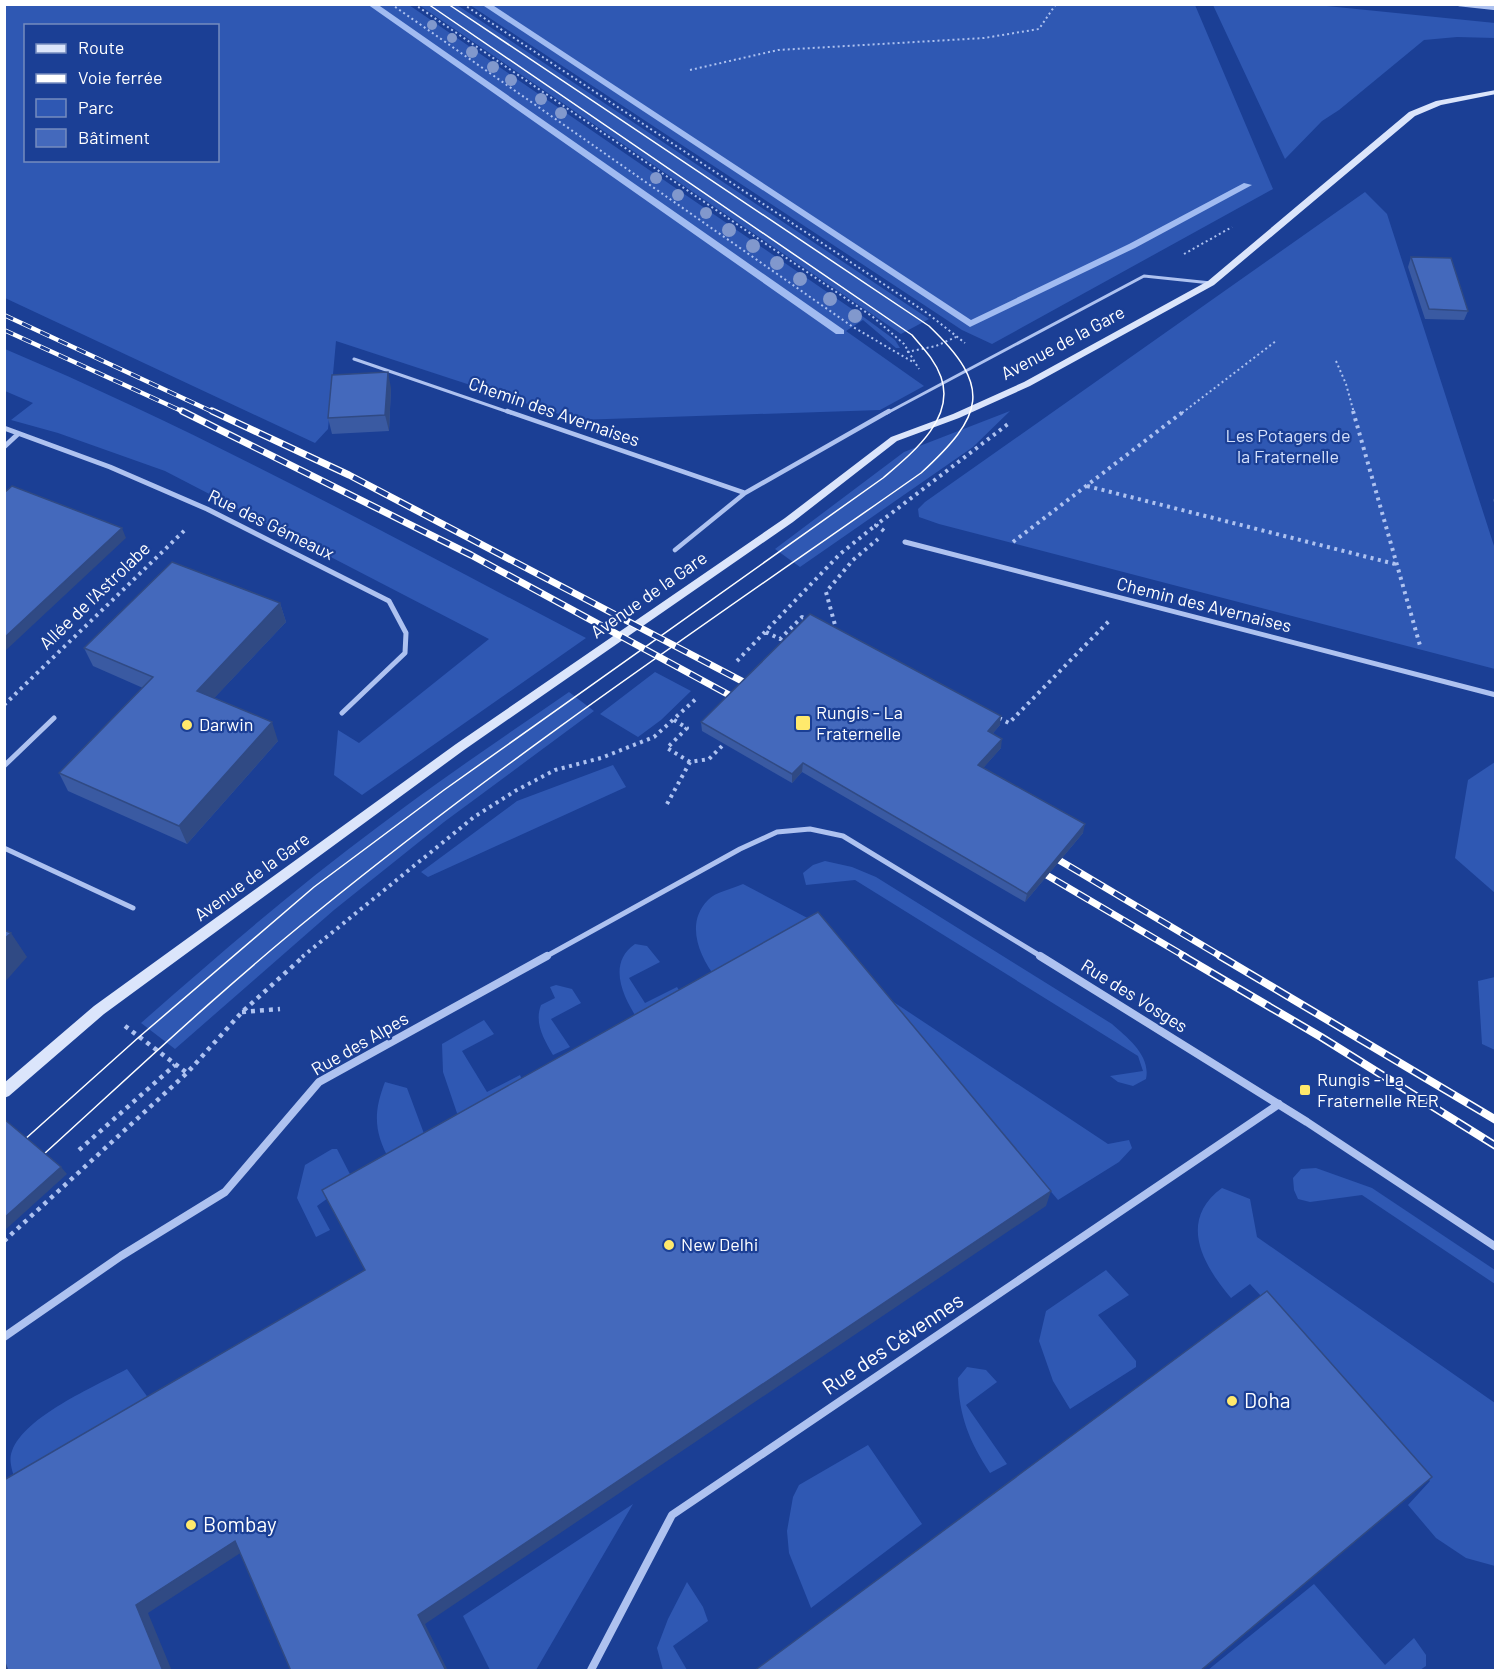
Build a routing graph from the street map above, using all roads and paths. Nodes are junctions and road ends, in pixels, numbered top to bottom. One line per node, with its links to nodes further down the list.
1 (391, 4): 18 (path)
2 (414, 4): 14 (path)
3 (463, 4): 12 (path)
4 (1056, 4): 7 (path)
5 (1459, 4): 6 (street)
6 (1496, 8)
7 (690, 70)
8 (1496, 92): 11 (main road, Avenue de la Gare)
9 (1236, 225): 10 (path)
10 (1144, 276): 11 (lane); 15 (lane)
11 (1211, 283): 59 (main road, Avenue de la Gare)
12 (956, 337): 14 (path); 15 (path)
13 (1275, 341): 24 (path)
14 (907, 352): 18 (path)
15 (988, 358): 19 (lane)
16 (354, 359): 25 (lane, Chemin des Avernaises)
17 (1336, 361): 31 (path)
18 (916, 364): 19 (path)
19 (929, 389): 25 (lane)
20 (1013, 421): 27 (path)
21 (4, 428): 22 (street, Rue des Gémeaux)
22 (18, 434): 23 (street); 26 (street, Rue des Gémeaux)
23 (4, 447)
24 (1086, 486): 29 (path); 31 (path)
25 (745, 493): 30 (lane)
26 (207, 509): 42 (path, Allée de l'Astrolabe); 43 (street, Rue des Gémeaux)
27 (876, 525): 35 (path); 36 (path)
28 (905, 542): 32 (street, Chemin des Avernaises)
29 (1008, 546)
30 (675, 550)
31 (1395, 564): 38 (path)
32 (1128, 601): 40 (street, Chemin des Avernaises); 44 (path)
33 (810, 621): 36 (path)
34 (824, 628): 35 (path)
35 (830, 631): 37 (path)
36 (766, 632): 39 (path)
37 (835, 634)
38 (1424, 656)
39 (737, 661)
40 (1496, 695)
41 (698, 698): 46 (path)
42 (4, 705)
43 (342, 713)
44 (998, 717)
45 (54, 718): 49 (street)
46 (674, 720): 48 (path); 55 (path)
47 (729, 738): 48 (path)
48 (690, 762): 50 (path)
49 (4, 766)
50 (667, 804)
51 (4, 848): 53 (street)
52 (740, 849): 60 (street, Rue des Vosges); 64 (street, Rue des Alpes)
53 (133, 908)
54 (280, 1009): 55 (path)
55 (242, 1012): 58 (path)
56 (117, 1020): 57 (path)
57 (175, 1065): 58 (path); 61 (path)
58 (187, 1073): 62 (path)
59 (4, 1092)
60 (1278, 1104): 63 (street, Rue des Vosges); 65 (street, Rue des Cévennes)
61 (79, 1150)
62 (4, 1241)
63 (1496, 1247)
64 (4, 1337)
65 (591, 1671)

